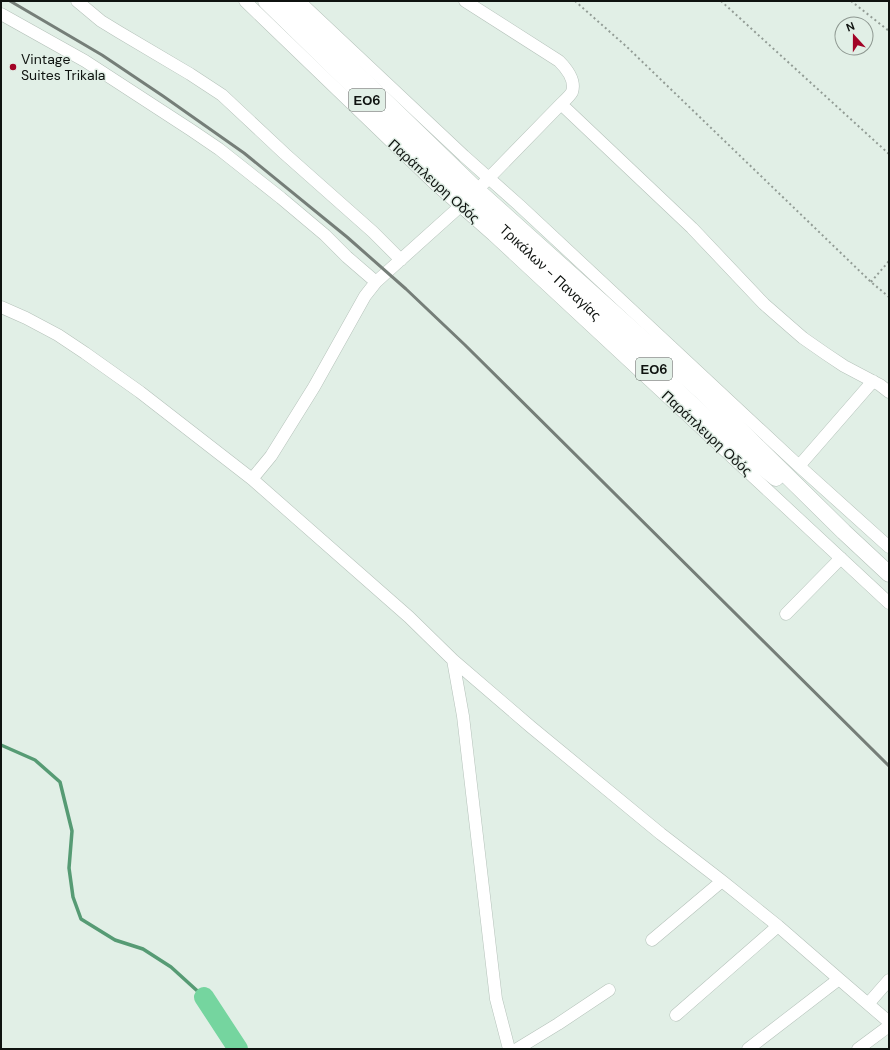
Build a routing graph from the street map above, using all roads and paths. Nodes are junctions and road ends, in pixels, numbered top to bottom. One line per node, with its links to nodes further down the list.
1 (77, 1): 16 (street)
2 (245, 1): 15 (street, Παράπλευρη Οδός)
3 (266, 1): 15 (main road, Τρικάλων - Παναγίας / ΕΟ6)
4 (282, 1): 15 (main road, Τρικάλων - Παναγίας / ΕΟ6)
5 (299, 1): 14 (street)
6 (465, 1): 12 (street)
7 (575, 1): 19 (path)
8 (721, 1): 13 (path)
9 (851, 1): 11 (path)
10 (1, 14): 18 (street)
11 (889, 31)
12 (561, 104): 14 (street); 22 (street)
13 (889, 154)
14 (488, 177): 15 (street); 24 (street)
15 (469, 198): 16 (street); 27 (street, Παράπλευρη Οδός); 28 (main road, Τρικάλων - Παναγίας / ΕΟ6)
16 (401, 260): 18 (street)
17 (889, 261): 19 (path)
18 (376, 282): 25 (street)
19 (871, 282): 20 (path)
20 (889, 297)
21 (1, 307): 25 (street)
22 (873, 381): 23 (street); 24 (street)
23 (889, 392)
24 (799, 466): 26 (street)
25 (252, 479): 31 (street)
26 (889, 547)
27 (841, 558): 29 (street, Παράπλευρη Οδός); 30 (street)
28 (889, 574)
29 (889, 603)
30 (786, 614)
31 (453, 660): 32 (street); 42 (street)
32 (722, 881): 33 (street); 34 (street)
33 (778, 926): 35 (street); 39 (street)
34 (652, 940)
35 (839, 979): 38 (street); 44 (street)
36 (889, 980): 38 (street)
37 (608, 990): 43 (street)
38 (868, 1004): 40 (street)
39 (676, 1015)
40 (889, 1022)
41 (889, 1026): 45 (street)
42 (509, 1049)
43 (517, 1049)
44 (748, 1049)
45 (858, 1049)

